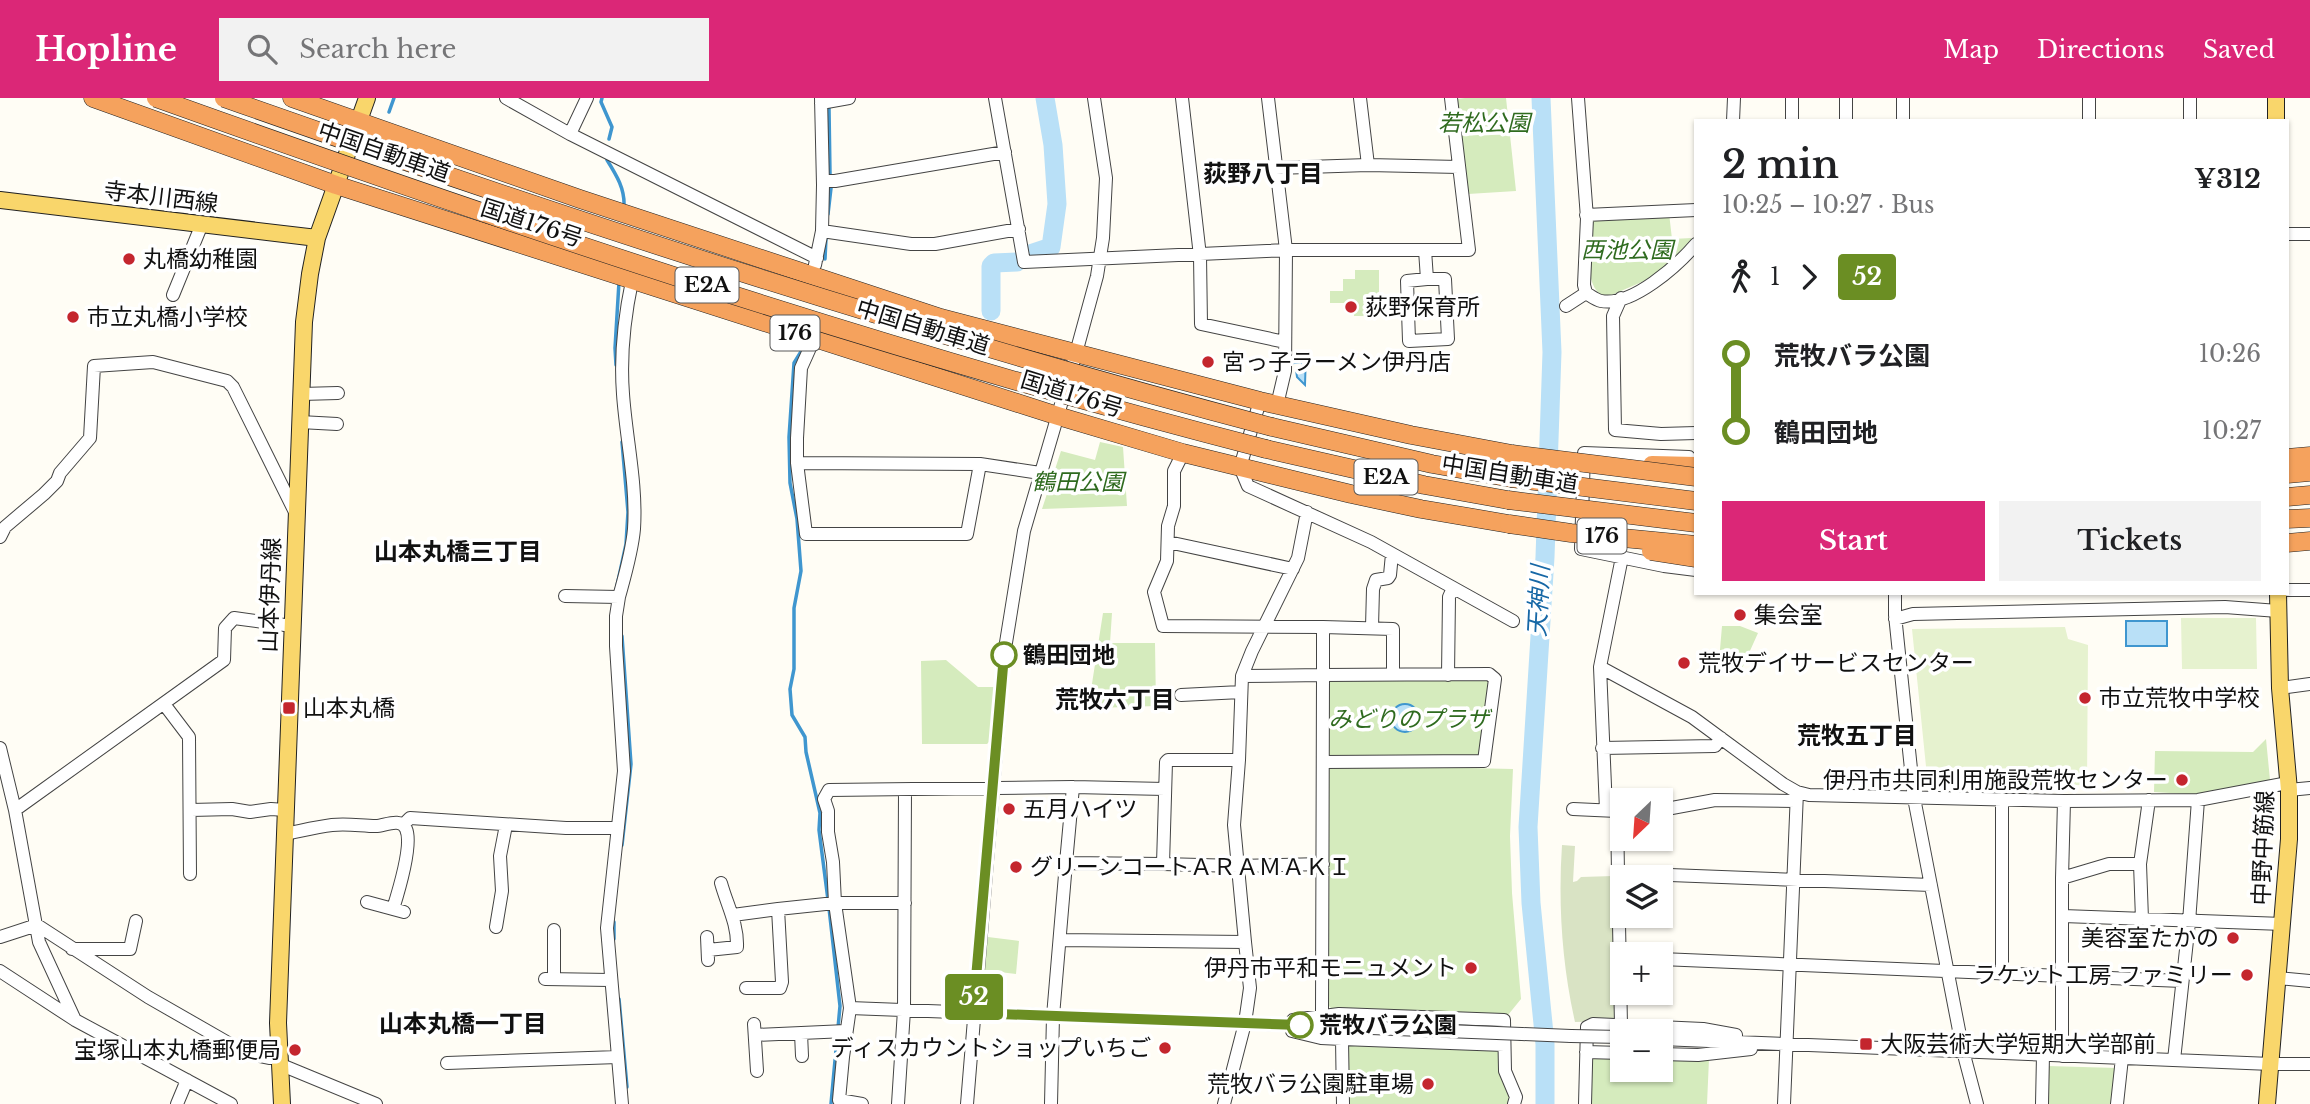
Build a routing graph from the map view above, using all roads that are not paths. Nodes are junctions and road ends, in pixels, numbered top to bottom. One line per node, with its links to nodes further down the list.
1 (93, 98): 38 (highway, 国道176号 / 176)
2 (156, 98): 90 (highway, 中国自動車道 / E2A, bridge)
3 (224, 98): 85 (highway, 中国自動車道 / E2A, bridge)
4 (292, 98): 31 (highway, 国道176号)
5 (367, 98): 31 (main road, 山本伊丹線)
6 (506, 98): 32 (street)
7 (587, 98): 32 (street)
8 (849, 98): 23 (street)
9 (995, 98): 33 (street)
10 (1094, 98): 52 (street)
11 (1182, 98): 51 (street)
12 (1268, 98): 35 (street)
13 (1360, 98): 34 (street)
14 (1451, 98): 36 (street)
15 (1577, 98): 41 (street)
16 (1734, 98): 24 (street)
17 (1792, 98): 25 (street)
18 (1846, 98): 26 (street)
19 (1903, 98): 27 (street)
20 (2089, 98): 28 (street)
21 (2190, 98): 29 (street)
22 (2276, 98): 30 (main road)
23 (821, 100): 37 (street)
24 (1733, 119)
25 (1792, 119)
26 (1846, 119)
27 (1903, 119)
28 (2089, 119)
29 (2190, 119)
30 (2276, 119)
31 (359, 121): 38 (main road, 山本伊丹線); 53 (highway, 国道176号)
32 (570, 134): 53 (street)
33 (1005, 152): 37 (street); 43 (street)
34 (1368, 165): 35 (street); 36 (street)
35 (1276, 167): 49 (street)
36 (1459, 167): 50 (street)
37 (824, 181): 44 (street)
38 (336, 185): 47 (main road, 山本伊丹線); 55 (highway, 国道176号 / 176)
39 (0, 200): 42 (main road, 寺本川西線)
40 (1694, 210): 41 (street)
41 (1587, 215): 57 (street)
42 (202, 224): 47 (main road, 寺本川西線); 56 (street)
43 (1018, 229): 44 (street); 52 (street)
44 (822, 231): 53 (street)
45 (2289, 234): 46 (street)
46 (2310, 234)
47 (317, 238): 64 (main road, 山本伊丹線)
48 (1694, 246): 58 (street)
49 (1286, 250): 50 (street); 51 (street); 61 (street)
50 (1425, 250): 54 (street)
51 (1200, 256): 52 (street); 61 (street)
52 (1100, 259): 62 (street)
53 (815, 267): 62 (highway, 国道176号)
54 (1427, 279): 54 (street)
55 (632, 281): 60 (highway, 国道176号 / 176); 110 (street)
56 (177, 291)
57 (1586, 293): 58 (street); 59 (street)
58 (1621, 298): 69 (street)
59 (1566, 306)
60 (814, 339): 66 (highway, 国道176号 / 176); 74 (street)
61 (1285, 342): 65 (street)
62 (1076, 353): 65 (highway, 国道176号); 66 (street)
63 (338, 393): 64 (street)
64 (301, 394): 67 (main road, 山本伊丹線)
65 (1268, 403): 76 (highway, 国道176号, bridge); 78 (street)
66 (1058, 416): 70 (highway, 国道176号 / 176); 80 (street)
67 (300, 422): 68 (street); 87 (main road, 山本伊丹線)
68 (337, 424)
69 (1694, 433)
70 (1182, 453): 78 (highway, 国道176号 / 176); 94 (street)
71 (2310, 456): 73 (highway)
72 (1694, 458): 100 (street)
73 (2289, 458)
74 (797, 463): 75 (street); 75 (street)
75 (980, 464): 80 (street)
76 (1593, 466): 77 (highway, bridge); 82 (highway, 国道176号, bridge)
77 (1694, 466)
78 (1240, 467): 86 (street); 91 (highway, 国道176号 / 176, bridge)
79 (2310, 472): 81 (highway)
80 (1040, 473): 135 (street)
81 (2289, 474)
82 (1694, 477)
83 (2310, 495): 84 (highway)
84 (2289, 497)
85 (1694, 500)
86 (1307, 512): 98 (street); 102 (street)
87 (296, 516): 92 (street); 114 (main road, 山本伊丹線)
88 (2310, 517): 89 (highway)
89 (2289, 519)
90 (1694, 523)
91 (1571, 533): 96 (highway, 国道176号 / 176, bridge); 101 (highway, bridge)
92 (0, 537)
93 (2310, 541): 95 (highway)
94 (1167, 542): 102 (street); 115 (street)
95 (2289, 543)
96 (1694, 545)
97 (2310, 553): 99 (highway)
98 (1392, 554): 104 (street); 117 (street)
99 (2289, 555)
100 (1622, 557): 103 (street); 118 (street)
101 (1694, 558)
102 (1293, 569): 115 (street)
103 (1694, 570)
104 (1453, 588): 113 (street); 119 (street)
105 (2289, 590): 106 (street)
106 (2310, 590)
107 (1895, 595): 112 (street)
108 (2278, 595): 111 (main road, 中野中筋線)
109 (565, 596): 110 (street)
110 (619, 597): 154 (street)
111 (2278, 611): 112 (street); 124 (main road, 中野中筋線)
112 (1895, 619): 141 (street)
113 (1513, 621)
114 (292, 626): 127 (street); 150 (main road, 山本伊丹線)
115 (1264, 627): 116 (street); 122 (street)
116 (1323, 627): 117 (street); 120 (street)
117 (1372, 627): 121 (street)
118 (1600, 667): 128 (street); 130 (street)
119 (1448, 674): 121 (street); 132 (street)
120 (1323, 675): 121 (street); 122 (street); 132 (street)
121 (1394, 675)
122 (1242, 676): 125 (street)
123 (2310, 684): 124 (street)
124 (2280, 688): 134 (main road, 中野中筋線)
125 (1241, 692): 126 (street); 131 (street)
126 (1181, 695)
127 (164, 704): 148 (street); 149 (street)
128 (1721, 738): 130 (street); 140 (street)
129 (0, 748): 148 (street)
130 (1602, 748): 136 (street)
131 (1239, 760): 138 (street); 160 (street)
132 (1322, 762): 159 (street)
133 (1073, 787): 135 (street); 138 (street); 156 (street)
134 (2288, 787): 137 (street); 144 (street); 176 (main road, 中野中筋線)
135 (993, 788): 139 (street); 198 (street)
136 (1610, 788)
137 (2310, 788)
138 (1165, 789): 158 (street)
139 (905, 790): 168 (street); 169 (street)
140 (1796, 797): 141 (street); 146 (street); 164 (street)
141 (1914, 798): 142 (street); 166 (street)
142 (2002, 799): 145 (street); 188 (street)
143 (2150, 800): 144 (street); 145 (street); 157 (street)
144 (2198, 800): 175 (street)
145 (2064, 801): 163 (street)
146 (1673, 808)
147 (1573, 809): 151 (street)
148 (15, 810): 177 (street)
149 (191, 810): 150 (street); 161 (street)
150 (285, 810): 155 (main road, 山本伊丹線)
151 (1610, 810)
152 (403, 825): 153 (street); 155 (street); 167 (street)
153 (506, 825): 154 (street); 178 (street)
154 (618, 828): 192 (street)
155 (284, 834): 223 (main road, 山本伊丹線)
156 (1066, 863): 158 (street); 181 (street)
157 (2140, 863): 163 (street); 173 (street)
158 (1163, 864): 160 (street)
159 (1323, 864): 160 (street); 201 (street)
160 (1237, 866): 182 (street)
161 (190, 874)
162 (1673, 875): 164 (street)
163 (2062, 878): 172 (street)
164 (1793, 880): 166 (street); 186 (street)
165 (721, 883): 171 (street)
166 (1931, 885): 187 (street)
167 (366, 902)
168 (835, 903): 169 (street); 170 (street); 196 (street)
169 (905, 903): 197 (street)
170 (778, 909): 171 (street); 195 (street)
171 (733, 915): 184 (street)
172 (2063, 916): 173 (street); 189 (street)
173 (2142, 919): 175 (street)
174 (136, 921): 183 (street)
175 (2189, 922): 176 (street); 193 (street)
176 (2283, 924): 191 (main road, 中野中筋線)
177 (37, 925): 180 (street); 183 (street); 200 (street)
178 (496, 927)
179 (556, 935): 192 (street)
180 (0, 937)
181 (1060, 940): 182 (street); 199 (street)
182 (1245, 942): 202 (street)
183 (71, 949): 223 (street)
184 (707, 949)
185 (1673, 959): 186 (street)
186 (1789, 964): 187 (street); 211 (street)
187 (1948, 971): 188 (street); 213 (street)
188 (2002, 972): 189 (street)
189 (2063, 975): 193 (street); 219 (street)
190 (1, 976): 200 (street)
191 (2278, 978): 194 (street); 225 (main road, 中野中筋線)
192 (610, 980): 220 (street)
193 (2182, 981): 222 (street)
194 (2310, 981)
195 (746, 988)
196 (850, 1008): 197 (street); 206 (street)
197 (904, 1010): 198 (street); 235 (street)
198 (973, 1013): 199 (street); 236 (street)
199 (1053, 1016): 202 (street); 237 (street)
200 (75, 1020): 228 (street)
201 (1322, 1020): 203 (street); 207 (street, bridge); 212 (street)
202 (1245, 1023): 203 (street); 238 (street)
203 (1269, 1025): 209 (street)
204 (1610, 1028): 214 (street)
205 (1673, 1030): 211 (street)
206 (846, 1031): 208 (street); 234 (street)
207 (1610, 1032)
208 (801, 1033): 218 (street); 227 (street)
209 (1342, 1039): 212 (street); 239 (street)
210 (1673, 1039): 211 (street)
211 (1785, 1044): 213 (street); 216 (street); 242 (street)
212 (1504, 1045): 240 (street)
213 (1963, 1051): 217 (street); 243 (street)
214 (1586, 1052): 215 (street); 241 (street)
215 (1610, 1053)
216 (1673, 1054)
217 (2043, 1055): 219 (street); 244 (street)
218 (802, 1056)
219 (2062, 1056): 221 (street)
220 (618, 1057): 224 (street); 233 (street)
221 (2122, 1058): 222 (street); 245 (street)
222 (2174, 1060): 225 (street)
223 (279, 1061): 231 (main road, 山本伊丹線); 232 (street)
224 (447, 1063)
225 (2271, 1064): 226 (street); 246 (main road, 中野中筋線)
226 (2310, 1064)
227 (757, 1071)
228 (187, 1080): 229 (street); 230 (street)
229 (177, 1104)
230 (232, 1104)
231 (282, 1104)
232 (376, 1104)
233 (622, 1104)
234 (862, 1104)
235 (898, 1104)
236 (967, 1104)
237 (1051, 1104)
238 (1224, 1104)
239 (1343, 1104)
240 (1514, 1104)
241 (1585, 1104)
242 (1784, 1104)
243 (1978, 1104)
244 (2042, 1104)
245 (2117, 1104)
246 (2267, 1104)

